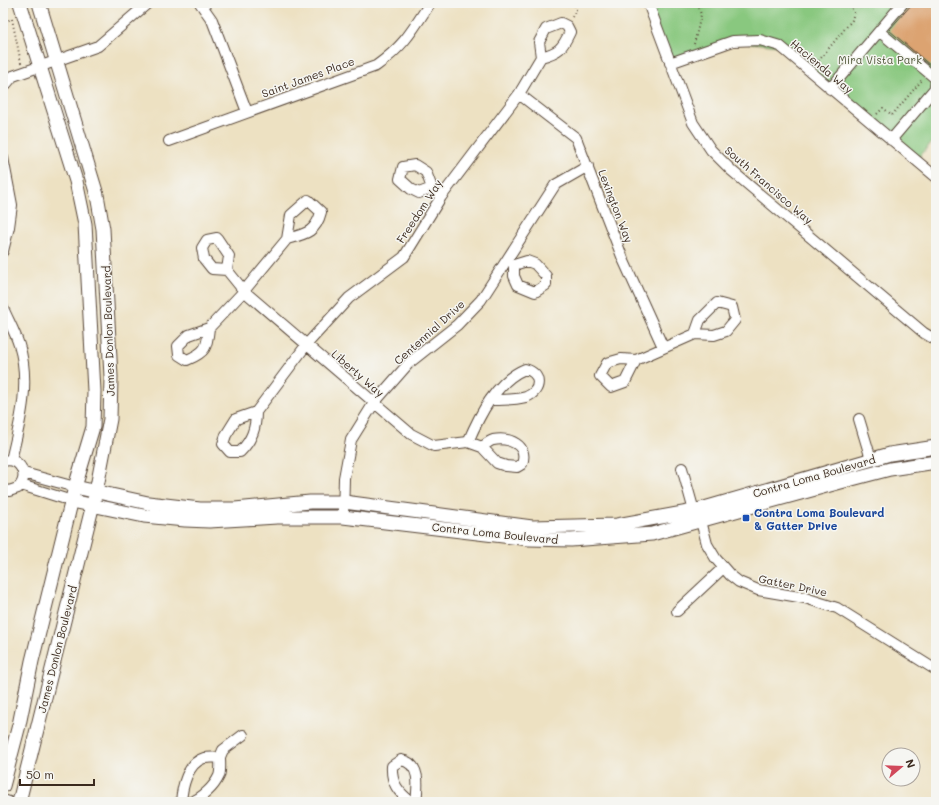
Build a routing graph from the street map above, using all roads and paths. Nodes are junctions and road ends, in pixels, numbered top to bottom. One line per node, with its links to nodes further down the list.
1 (39, 3): 15 (main road, James Donlon Boulevard)
2 (148, 3): 15 (street)
3 (200, 3): 25 (street)
4 (430, 3): 25 (street, Saint James Place)
5 (574, 3): 11 (path)
6 (648, 3): 16 (street, South Francisco Way)
7 (698, 3): 13 (path)
8 (847, 3): 18 (path)
9 (903, 3): 12 (street)
10 (17, 8): 17 (main road, James Donlon Boulevard); 19 (path)
11 (568, 26): 14 (street); 14 (street)
12 (880, 32): 20 (street); 23 (street)
13 (697, 53): 16 (street, Hacienda Way); 18 (street, Hacienda Way)
14 (541, 57): 24 (street, Freedom Way)
15 (57, 61): 17 (street); 59 (main road, James Donlon Boulevard)
16 (670, 62): 41 (street, South Francisco Way)
17 (40, 66): 19 (street); 58 (main road, James Donlon Boulevard)
18 (810, 71): 23 (street, Hacienda Way)
19 (23, 72): 21 (street)
20 (928, 73): 22 (street); 26 (path)
21 (3, 87)
22 (936, 87): 28 (street)
23 (830, 89): 26 (street, Hacienda Way)
24 (519, 94): 30 (street, Lexington Way); 33 (street, Freedom Way)
25 (246, 112): 27 (street, Saint James Place)
26 (870, 122): 28 (street, Hacienda Way)
27 (169, 140)
28 (891, 140): 31 (street, Hacienda Way)
29 (3, 158): 35 (street)
30 (588, 166): 43 (street, Lexington Way); 46 (street, Centennial Drive)
31 (936, 177)
32 (432, 188): 33 (street)
33 (441, 197): 42 (street, Freedom Way)
34 (288, 239): 37 (street)
35 (3, 251)
36 (227, 270): 37 (street, Liberty Way)
37 (244, 291): 39 (street); 42 (street, Liberty Way)
38 (3, 308): 53 (street)
39 (210, 328)
40 (695, 334): 43 (street)
41 (936, 340)
42 (307, 344): 46 (street, Liberty Way); 47 (street, Freedom Way)
43 (663, 347): 44 (street)
44 (636, 360)
45 (491, 400): 49 (street)
46 (374, 403): 49 (street, Liberty Way); 62 (street, Centennial Drive)
47 (256, 412)
48 (859, 419): 52 (street)
49 (468, 442): 50 (street)
50 (482, 447)
51 (936, 447): 52 (main road, Contra Loma Boulevard)
52 (872, 459): 64 (main road, Contra Loma Boulevard)
53 (7, 461): 56 (street)
54 (936, 462): 64 (main road, Contra Loma Boulevard)
55 (682, 468): 64 (street, Gatter Drive)
56 (24, 473): 57 (street); 58 (street)
57 (21, 485): 60 (street); 61 (street)
58 (75, 487): 59 (main road, Contra Loma Boulevard); 61 (main road, James Donlon Boulevard)
59 (96, 492): 62 (main road, Contra Loma Boulevard); 63 (main road, James Donlon Boulevard)
60 (4, 493)
61 (72, 501): 63 (main road, Contra Loma Boulevard); 71 (main road, James Donlon Boulevard)
62 (344, 502): 64 (main road, Contra Loma Boulevard); 65 (street, Centennial Drive)
63 (93, 506): 65 (main road, Contra Loma Boulevard); 74 (main road, James Donlon Boulevard)
64 (697, 516): 65 (main road, Contra Loma Boulevard); 66 (street, Gatter Drive)
65 (343, 517)
66 (722, 568): 67 (street); 68 (street, Gatter Drive)
67 (677, 611)
68 (936, 670)
69 (243, 735): 70 (street)
70 (220, 757): 75 (street); 76 (street)
71 (3, 786)
72 (3, 800): 73 (street)
73 (9, 802)
74 (19, 802)
75 (181, 802)
76 (191, 802)
77 (411, 802): 78 (street)
78 (416, 802)

